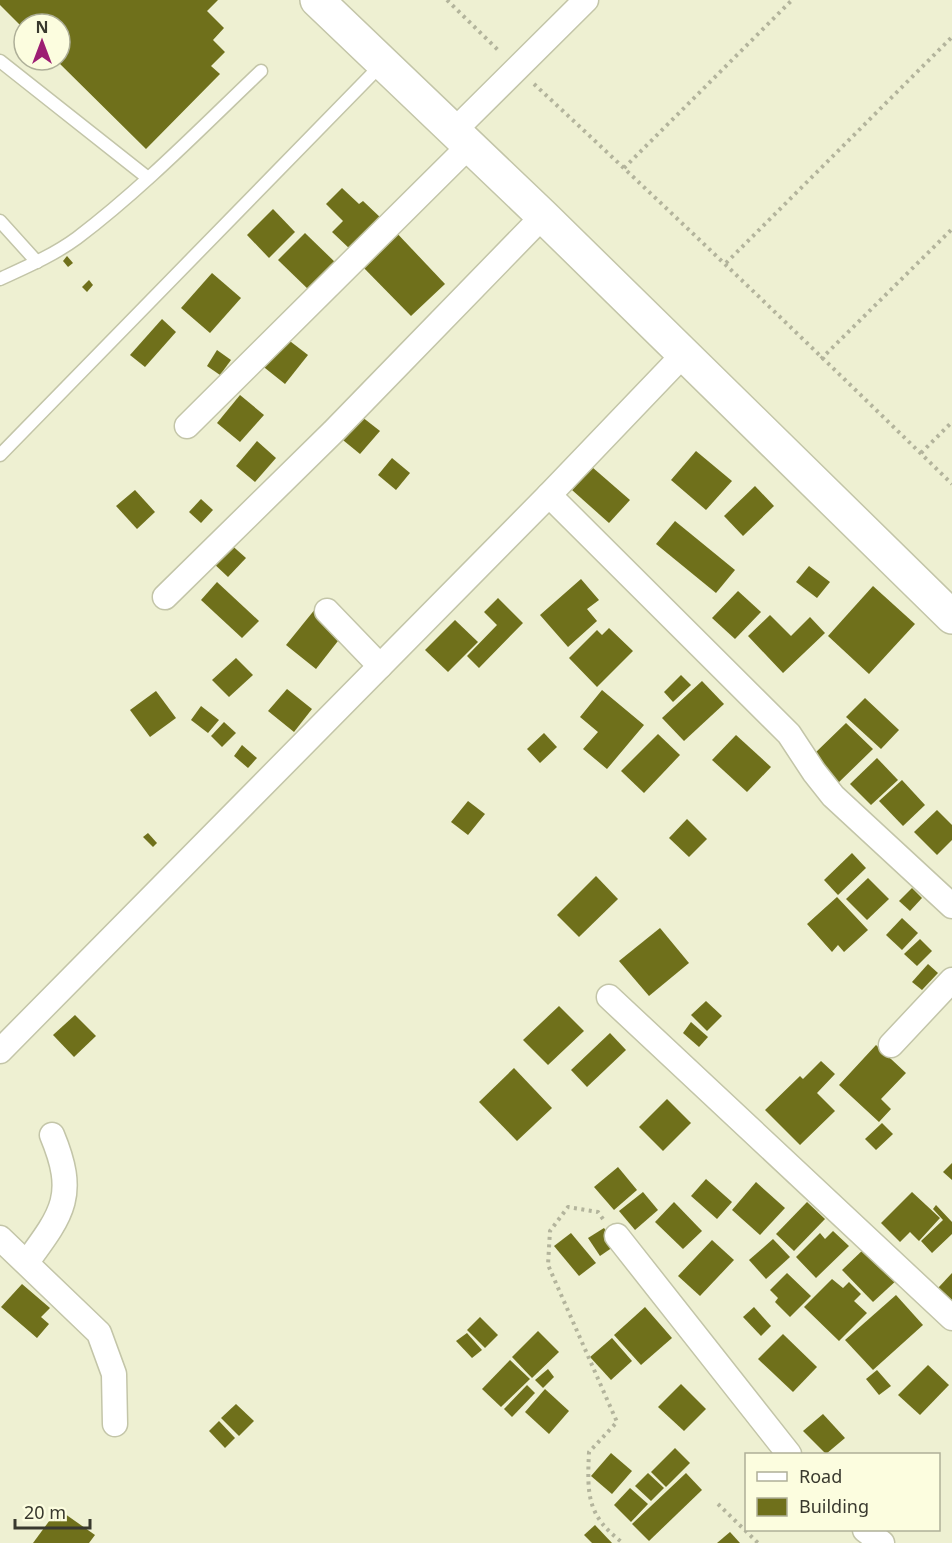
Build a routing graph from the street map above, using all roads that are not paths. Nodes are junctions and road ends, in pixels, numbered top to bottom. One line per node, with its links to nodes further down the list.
1 (316, 0): 4 (street)
2 (585, 0): 6 (street)
3 (0, 61): 7 (lane)
4 (383, 63): 6 (street); 14 (lane)
5 (261, 71): 7 (lane)
6 (462, 137): 8 (street); 13 (street)
7 (148, 178): 10 (lane)
8 (543, 216): 12 (street); 16 (street)
9 (0, 221): 10 (lane)
10 (37, 262): 11 (lane)
11 (0, 279)
12 (683, 354): 15 (street); 18 (street)
13 (187, 426)
14 (0, 454)
15 (549, 495): 19 (street); 20 (street)
16 (165, 597)
17 (327, 611): 19 (street)
18 (952, 617)
19 (380, 666): 24 (street)
20 (952, 906)
21 (952, 980): 23 (street)
22 (609, 997): 29 (street)
23 (891, 1045)
24 (0, 1051)
25 (52, 1135): 28 (street)
26 (617, 1236): 31 (street)
27 (0, 1238): 28 (street)
28 (27, 1262): 30 (street)
29 (952, 1318)
30 (115, 1424)
31 (787, 1453)
32 (866, 1531): 33 (street)
33 (882, 1543)

